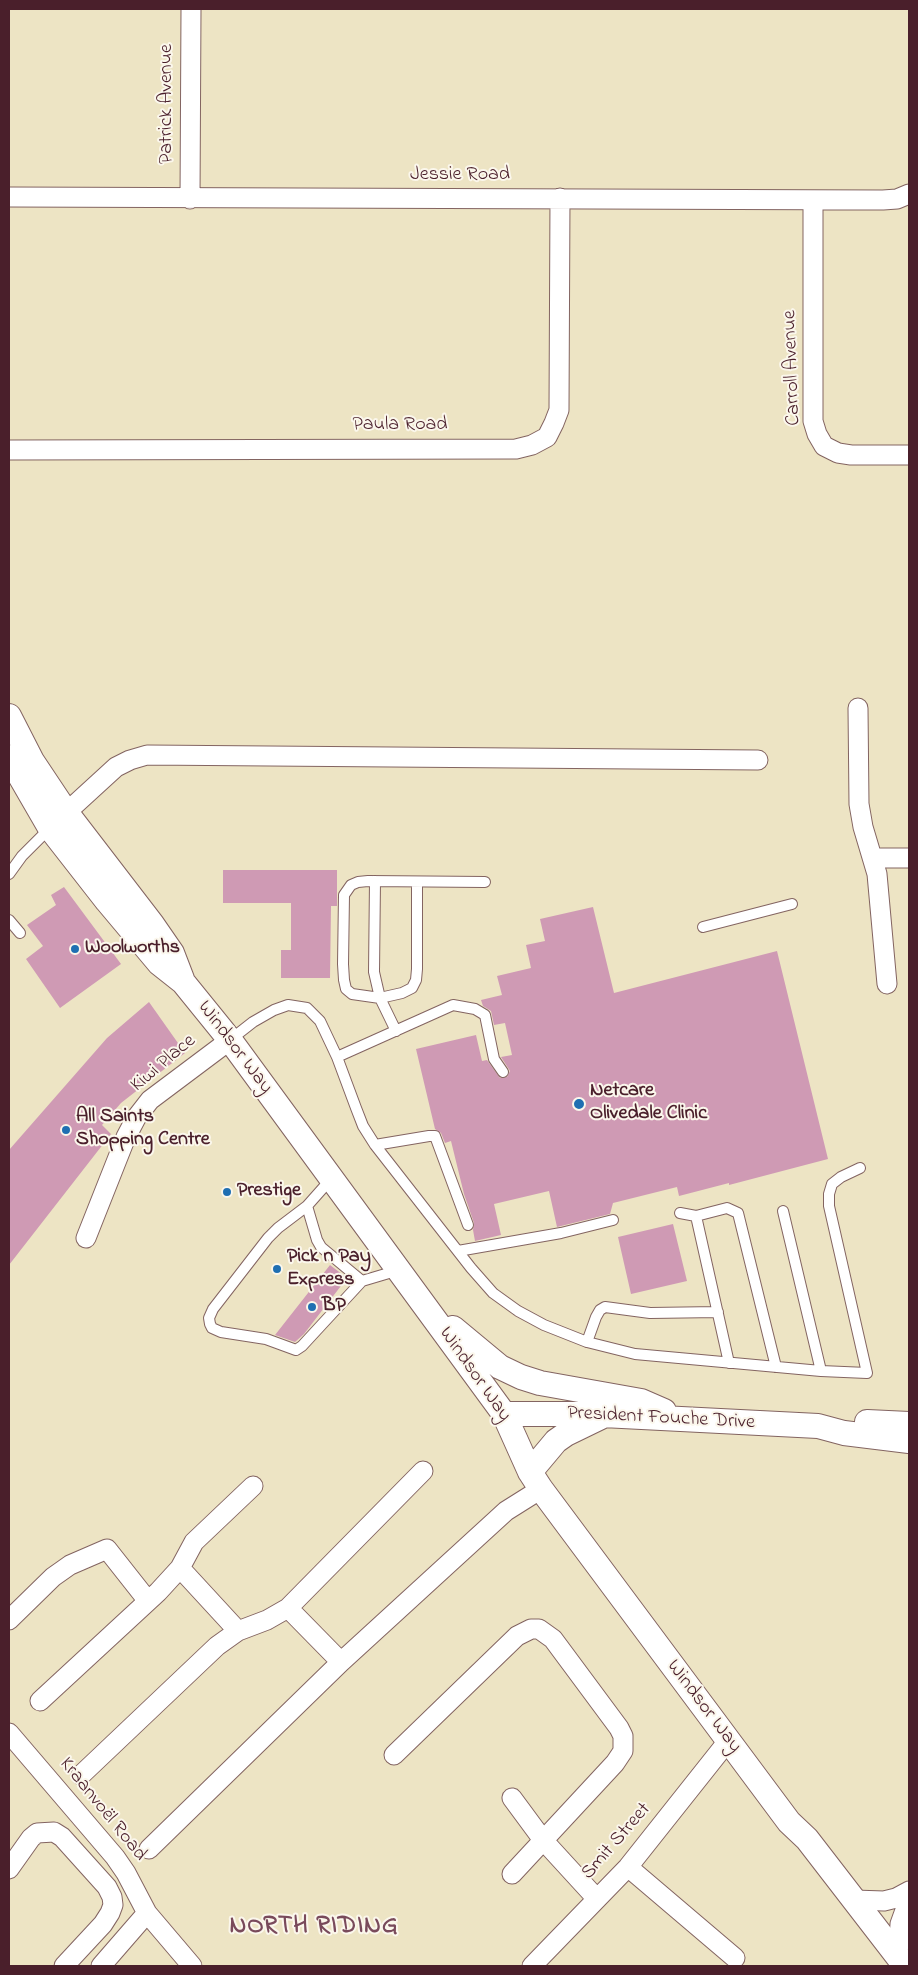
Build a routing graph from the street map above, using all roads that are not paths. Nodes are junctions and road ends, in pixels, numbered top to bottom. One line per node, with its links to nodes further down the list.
1 (190, 9): 5 (street, Patrick Avenue)
2 (909, 194): 6 (street, Jessie Road)
3 (9, 197): 5 (street, Jessie Road)
4 (560, 198): 5 (street, Jessie Road); 6 (street, Jessie Road); 7 (street, Paula Road)
5 (190, 199)
6 (813, 200): 8 (street, Carroll Avenue)
7 (9, 450)
8 (909, 455)
9 (858, 708): 14 (street)
10 (9, 716): 13 (street, Windsor Way)
11 (9, 757): 13 (street, Windsor Way)
12 (758, 760): 13 (street)
13 (58, 820): 16 (lane); 27 (street, Windsor Way)
14 (873, 858): 15 (street); 24 (street)
15 (909, 858)
16 (9, 874)
17 (375, 881): 18 (lane); 25 (lane); 25 (lane)
18 (417, 882): 19 (lane); 25 (lane)
19 (485, 882)
20 (792, 904): 22 (lane)
21 (9, 920): 23 (lane)
22 (703, 927)
23 (20, 934)
24 (887, 984)
25 (380, 998): 26 (lane)
26 (396, 1031): 28 (lane); 29 (lane)
27 (230, 1040): 28 (lane); 32 (street, Windsor Way); 39 (street, Kiwi Place)
28 (337, 1057): 30 (lane)
29 (503, 1072)
30 (375, 1145): 38 (lane); 40 (lane)
31 (860, 1168): 48 (lane)
32 (331, 1179): 33 (lane); 41 (street, Windsor Way)
33 (307, 1206): 42 (lane); 42 (lane)
34 (783, 1211): 48 (lane)
35 (680, 1213): 36 (lane)
36 (696, 1216): 44 (lane); 47 (lane)
37 (613, 1220): 40 (lane)
38 (468, 1225)
39 (86, 1238)
40 (458, 1251): 45 (lane)
41 (400, 1270): 42 (lane); 43 (street, Windsor Way)
42 (362, 1281)
43 (424, 1303): 49 (street, Windsor Way); 51 (street)
44 (718, 1312): 45 (lane); 46 (lane)
45 (587, 1342): 46 (lane)
46 (729, 1362): 47 (lane)
47 (776, 1367): 48 (lane)
48 (821, 1372)
49 (504, 1414): 50 (street, President Fouche Drive); 56 (street, Windsor Way)
50 (605, 1415): 51 (street, President Fouche Drive); 56 (street)
51 (680, 1418): 53 (street, President Fouche Drive)
52 (909, 1424): 53 (street, President Fouche Drive)
53 (818, 1426): 54 (street, President Fouche Drive)
54 (909, 1441)
55 (423, 1471): 60 (street)
56 (536, 1481): 63 (street); 66 (street, Windsor Way)
57 (253, 1486): 58 (street)
58 (180, 1568): 59 (street); 62 (street)
59 (148, 1601): 61 (street); 64 (street)
60 (288, 1608): 62 (street); 63 (street)
61 (9, 1620)
62 (238, 1631): 68 (street)
63 (341, 1662): 72 (street)
64 (40, 1701)
65 (9, 1733): 80 (street, Kraanvoël Road)
66 (728, 1741): 70 (street, Windsor Way); 74 (street, Smit Street)
67 (394, 1755): 71 (street)
68 (81, 1775)
69 (512, 1798): 71 (street)
70 (789, 1822): 79 (street, Windsor Way); 82 (street, Windsor Way)
71 (543, 1840): 75 (street); 77 (street)
72 (149, 1849)
73 (10, 1864): 83 (street)
74 (628, 1867): 77 (street, Smit Street); 81 (street)
75 (512, 1874)
76 (909, 1890): 79 (street)
77 (598, 1899): 86 (street, Smit Street)
78 (909, 1899): 82 (street)
79 (854, 1900): 82 (street, Windsor Way)
80 (148, 1913): 84 (street); 85 (street, Kraanvoël Road)
81 (735, 1958)
82 (898, 1963)
83 (64, 1966)
84 (101, 1966)
85 (192, 1966)
86 (532, 1966)

